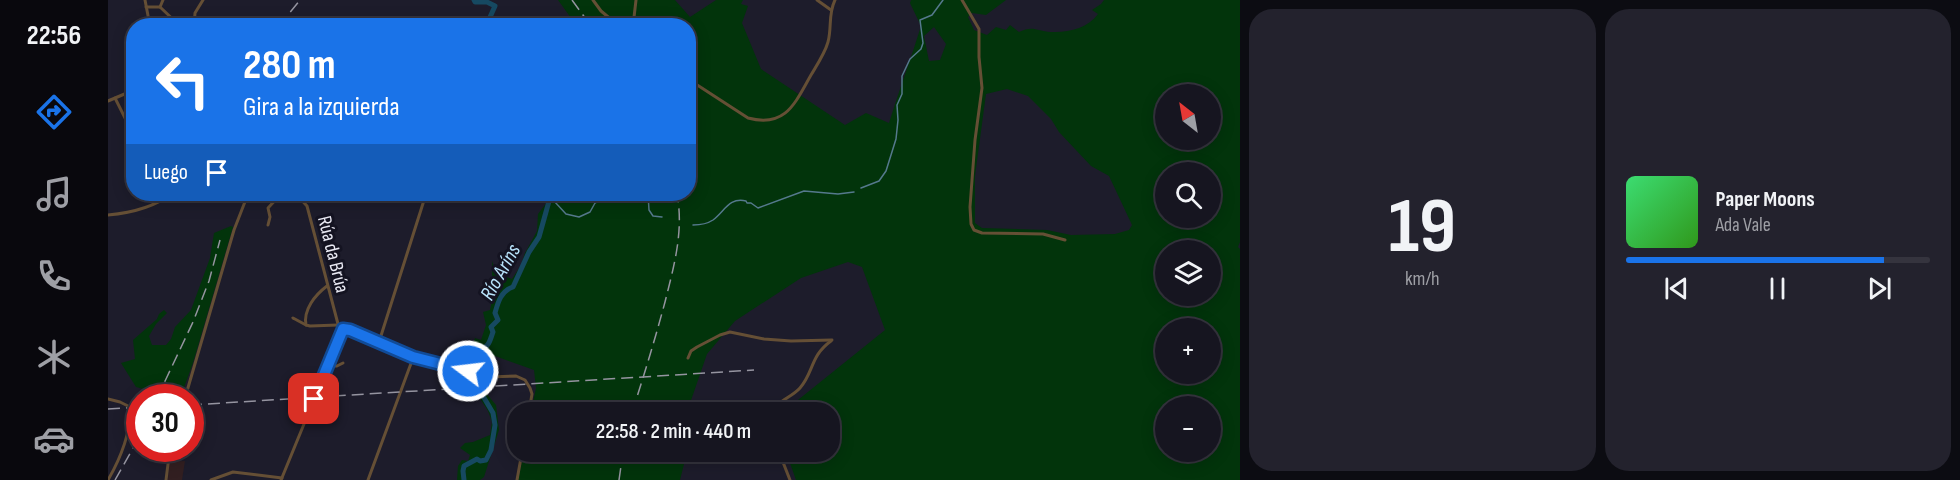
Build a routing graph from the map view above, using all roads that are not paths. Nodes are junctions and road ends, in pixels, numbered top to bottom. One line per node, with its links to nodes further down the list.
1 (145, 0): 9 (street)
2 (163, 0): 10 (street)
3 (203, 0): 14 (street)
4 (593, 0): 15 (street)
5 (636, 0): 16 (street)
6 (817, 0): 11 (street)
7 (835, 0): 11 (street)
8 (962, 0): 29 (street)
9 (146, 7): 10 (street); 12 (street)
10 (160, 7): 13 (street)
11 (831, 10): 17 (street)
12 (148, 18)
13 (172, 18)
14 (195, 18)
15 (609, 18)
16 (634, 18)
17 (696, 84)
18 (126, 93): 19 (street)
19 (115, 98): 20 (street); 21 (street)
20 (108, 101)
21 (126, 120)
22 (160, 201): 27 (street)
23 (245, 201): 40 (street)
24 (275, 201): 28 (street)
25 (302, 201): 30 (street, Rúa da Brúa)
26 (424, 201): 35 (street)
27 (108, 215)
28 (268, 225)
29 (1065, 240)
30 (327, 286): 32 (street); 33 (street, Rúa da Brúa)
31 (292, 318): 32 (street)
32 (306, 325): 33 (street)
33 (338, 325): 34 (street)
34 (343, 329): 35 (street); 39 (street)
35 (379, 342): 36 (street)
36 (413, 357): 42 (street); 51 (street)
37 (688, 358): 43 (street)
38 (344, 363): 39 (street)
39 (328, 366): 47 (street)
40 (189, 384)
41 (108, 399): 48 (street)
42 (531, 402)
43 (779, 402)
44 (168, 462): 49 (street)
45 (520, 462): 52 (street)
46 (783, 462): 53 (street)
47 (282, 479): 50 (street)
48 (108, 480)
49 (166, 480)
50 (211, 480)
51 (368, 480)
52 (517, 480)
53 (790, 480)

